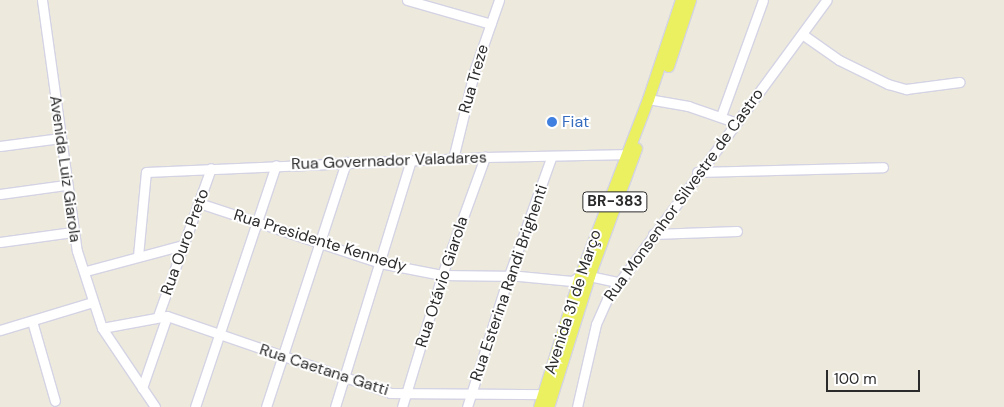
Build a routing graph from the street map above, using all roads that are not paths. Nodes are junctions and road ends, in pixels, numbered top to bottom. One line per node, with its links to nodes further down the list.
1 (42, 0): 14 (street, Avenida Luiz Giarola)
2 (407, 0): 8 (street)
3 (499, 0): 8 (street, Rua Treze)
4 (681, 0): 11 (main road, Avenida 31 de Março / BR-383)
5 (690, 0): 11 (main road, Avenida 31 de Março / BR-383)
6 (763, 0): 12 (street)
7 (827, 0): 9 (street, Rua Monsenhor Silvestre de Castro)
8 (491, 24): 19 (street, Rua Treze)
9 (802, 34): 10 (street); 13 (street, Rua Monsenhor Silvestre de Castro)
10 (960, 82)
11 (652, 100): 12 (street); 16 (main road, Avenida 31 de Março / BR-383)
12 (720, 116): 13 (street)
13 (734, 122): 25 (street, Rua Monsenhor Silvestre de Castro)
14 (60, 138): 15 (street); 26 (street, Avenida Luiz Giarola)
15 (0, 146)
16 (629, 155): 18 (street, Rua Governador Valadares); 40 (main road, Avenida 31 de Março / BR-383)
17 (485, 157): 18 (street, Rua Governador Valadares); 19 (street, Rua Governador Valadares); 39 (street, Rua Otávio Giarola)
18 (551, 158): 41 (street, Rua Esterina Randi Brighenti)
19 (453, 159): 20 (street, Rua Governador Valadares)
20 (411, 160): 21 (street, Rua Governador Valadares); 37 (street)
21 (346, 162): 22 (street, Rua Governador Valadares); 34 (street)
22 (276, 165): 23 (street, Rua Governador Valadares); 29 (street)
23 (211, 168): 28 (street, Rua Ouro Preto); 36 (street, Rua Governador Valadares)
24 (884, 168): 25 (street)
25 (697, 172): 32 (street, Rua Monsenhor Silvestre de Castro)
26 (66, 185): 27 (street); 31 (street, Avenida Luiz Giarola)
27 (0, 194)
28 (200, 203): 29 (street, Rua Presidente Kennedy); 35 (street, Rua Ouro Preto)
29 (256, 221): 34 (street, Rua Presidente Kennedy); 48 (street)
30 (737, 231): 32 (street)
31 (72, 232): 33 (street); 38 (street, Avenida Luiz Giarola)
32 (653, 234): 42 (street, Rua Monsenhor Silvestre de Castro)
33 (0, 242)
34 (321, 244): 37 (street, Rua Presidente Kennedy); 49 (street)
35 (184, 245): 36 (street); 44 (street, Rua Ouro Preto)
36 (138, 256): 38 (street)
37 (380, 263): 39 (street, Rua Presidente Kennedy); 50 (street)
38 (86, 271): 43 (street, Avenida Luiz Giarola)
39 (442, 275): 41 (street, Rua Presidente Kennedy); 52 (street, Rua Otávio Giarola)
40 (584, 276): 41 (street, Rua Presidente Kennedy); 42 (street, Rua Presidente Kennedy); 54 (main road, Avenida 31 de Março / BR-383)
41 (508, 278): 53 (street, Rua Esterina Randi Brighenti)
42 (618, 282): 64 (street, Rua Monsenhor Silvestre de Castro)
43 (92, 302): 45 (street); 46 (street, Avenida Luiz Giarola)
44 (162, 316): 46 (street); 48 (street, Rua Caetana Gatti); 51 (street, Rua Ouro Preto)
45 (32, 321): 47 (street); 55 (street)
46 (102, 328): 51 (street, Avenida Luiz Giarola)
47 (0, 330)
48 (219, 334): 49 (street, Rua Caetana Gatti); 57 (street)
49 (281, 358): 50 (street, Rua Caetana Gatti); 58 (street)
50 (344, 379): 52 (street, Rua Caetana Gatti); 59 (street)
51 (142, 388): 56 (street, Avenida Luiz Giarola)
52 (407, 392): 53 (street, Rua Caetana Gatti); 60 (street, Rua Otávio Giarola)
53 (471, 392): 54 (street, Rua Caetana Gatti); 61 (street, Rua Esterina Randi Brighenti)
54 (548, 394): 62 (main road, Avenida 31 de Março / BR-383); 63 (main road, Avenida 31 de Março / BR-383)
55 (55, 401)
56 (155, 407)
57 (195, 407)
58 (266, 407)
59 (335, 407)
60 (402, 407)
61 (467, 407)
62 (539, 407)
63 (548, 407)
64 (577, 407)

